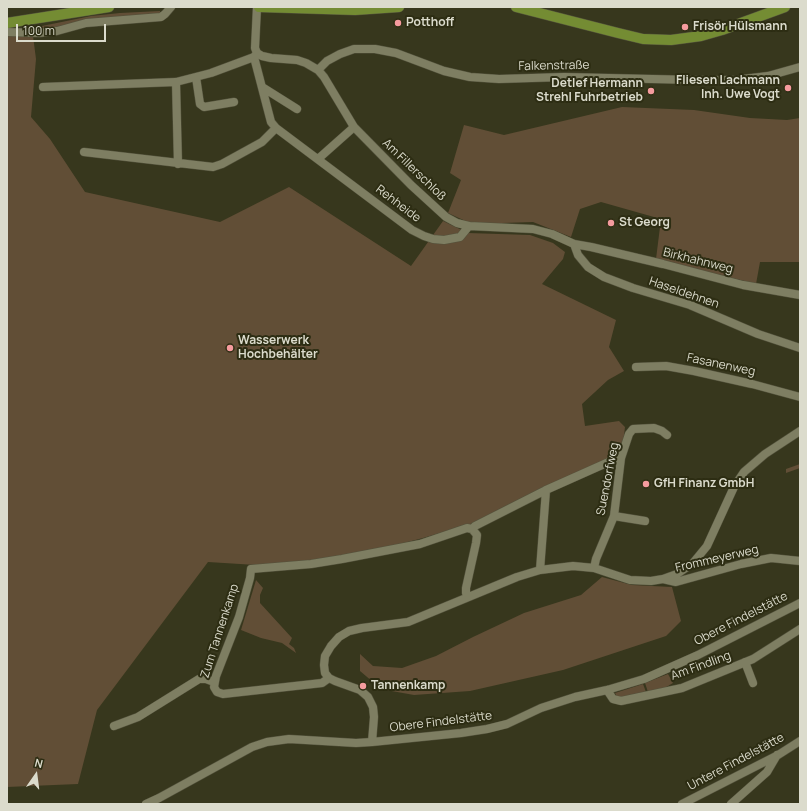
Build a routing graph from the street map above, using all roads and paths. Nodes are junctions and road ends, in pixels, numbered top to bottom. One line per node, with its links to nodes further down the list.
1 (109, 7): 7 (main road)
2 (171, 7): 9 (street)
3 (258, 7): 4 (main road); 10 (street)
4 (399, 7)
5 (516, 7): 6 (main road)
6 (785, 7)
7 (71, 10): 8 (main road)
8 (7, 23)
9 (7, 32)
10 (256, 55): 12 (street, Am Fillerschloß); 13 (street); 16 (street, Rehheide)
11 (800, 67): 12 (street, Falkenstraße)
12 (318, 70): 20 (street, Am Fillerschloß)
13 (196, 77): 14 (street); 17 (street)
14 (176, 82): 15 (street); 23 (street)
15 (43, 87)
16 (262, 87): 18 (street); 19 (street, Rehheide)
17 (234, 102)
18 (297, 109)
19 (276, 128): 22 (street, Rehheide); 23 (street)
20 (354, 128): 22 (street); 24 (street, Am Fillerschloß)
21 (84, 152): 23 (street)
22 (318, 159): 24 (street, Rehheide)
23 (178, 164)
24 (469, 226): 25 (street, Am Fillerschloß)
25 (574, 244): 26 (street, Am Fillerschloß); 28 (street, Haseldehnen)
26 (591, 247): 27 (street, Birkhahnweg)
27 (800, 294)
28 (800, 348)
29 (636, 367): 30 (street, Fasanenweg)
30 (800, 397)
31 (800, 431): 41 (street)
32 (667, 436): 33 (street, Suendorfweg)
33 (621, 458): 34 (street, Zum Tannenkamp); 35 (street, Suendorfweg)
34 (546, 490): 37 (street, Zum Tannenkamp); 40 (street)
35 (614, 516): 36 (street); 39 (street, Suendorfweg)
36 (645, 521)
37 (472, 529): 42 (street); 47 (street, Zum Tannenkamp)
38 (800, 561): 41 (street, Frommeyerweg)
39 (594, 568): 40 (street); 41 (street)
40 (540, 570): 42 (street)
41 (663, 580)
42 (468, 597): 46 (street)
43 (800, 603): 49 (street, Obere Findelstätte)
44 (800, 629): 45 (street, Am Findling)
45 (745, 662): 48 (street); 49 (street, Am Findling)
46 (329, 678): 47 (street, Zum Tannenkamp); 52 (street)
47 (214, 682): 50 (street)
48 (753, 684)
49 (608, 690): 52 (street, Obere Findelstätte)
50 (114, 726)
51 (800, 741): 53 (street, Untere Findelstätte)
52 (372, 742): 54 (street, Obere Findelstätte)
53 (778, 755): 55 (street, Untere Findelstätte); 56 (street)
54 (146, 804)
55 (682, 804)
56 (731, 804)

